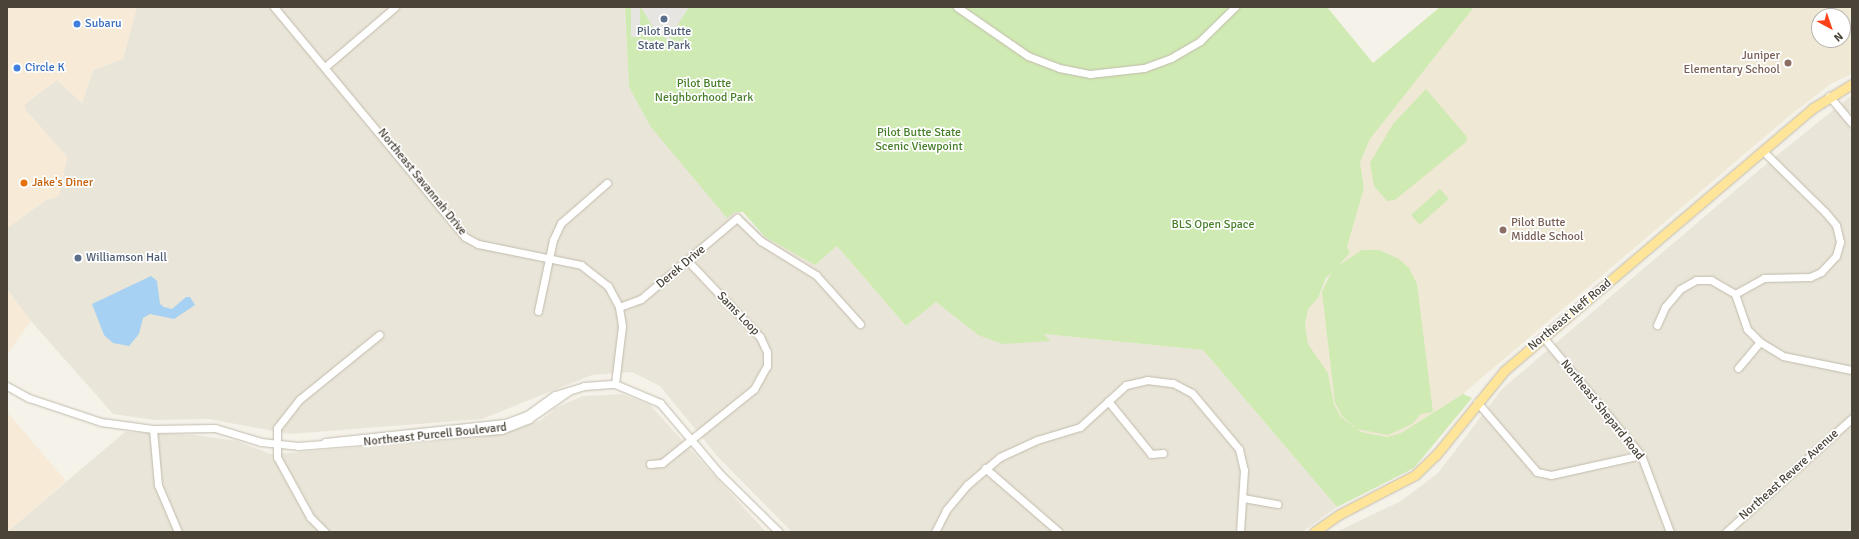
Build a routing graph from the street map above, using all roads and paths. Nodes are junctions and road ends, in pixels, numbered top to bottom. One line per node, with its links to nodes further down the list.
1 (274, 7): 5 (street, Northeast Savannah Drive)
2 (395, 7): 5 (street)
3 (957, 7): 4 (street)
4 (1235, 7)
5 (325, 67): 11 (street, Northeast Savannah Drive)
6 (1852, 84): 7 (main road, Northeast Neff Road)
7 (1829, 96): 8 (street); 9 (main road, Northeast Neff Road)
8 (1852, 123)
9 (1763, 151): 13 (street); 19 (main road, Northeast Neff Road)
10 (607, 183): 11 (street)
11 (550, 259): 14 (street, Northeast Savannah Drive); 15 (street)
12 (688, 261): 14 (street, Derek Drive); 16 (street, Derek Drive); 29 (street, Sams Loop)
13 (1735, 294): 17 (street); 20 (street)
14 (619, 307): 23 (street, Northeast Savannah Drive)
15 (538, 311)
16 (860, 324)
17 (1657, 325)
18 (380, 335): 30 (street)
19 (1543, 338): 26 (main road, Northeast Neff Road); 32 (street, Northeast Shepard Road)
20 (1760, 342): 21 (street); 22 (street)
21 (1738, 368)
22 (1852, 370)
23 (615, 384): 29 (street); 30 (street, Northeast Purcell Boulevard)
24 (7, 386): 28 (street, Northeast Purcell Boulevard)
25 (1108, 401): 31 (street); 34 (street); 35 (street)
26 (1477, 402): 32 (street); 43 (main road, Northeast Neff Road)
27 (1852, 418): 45 (street, Northeast Revere Avenue)
28 (153, 429): 30 (street, Northeast Purcell Boulevard); 37 (street)
29 (692, 438): 33 (street, Sams Loop); 39 (street)
30 (275, 445): 38 (street)
31 (1163, 453)
32 (1641, 455): 44 (street, Northeast Shepard Road)
33 (650, 464)
34 (986, 468): 40 (street); 41 (street)
35 (1243, 498): 36 (street); 42 (street)
36 (1277, 504)
37 (178, 532)
38 (325, 532)
39 (779, 532)
40 (935, 532)
41 (1059, 532)
42 (1240, 532)
43 (1314, 532)
44 (1670, 532)
45 (1726, 532)

